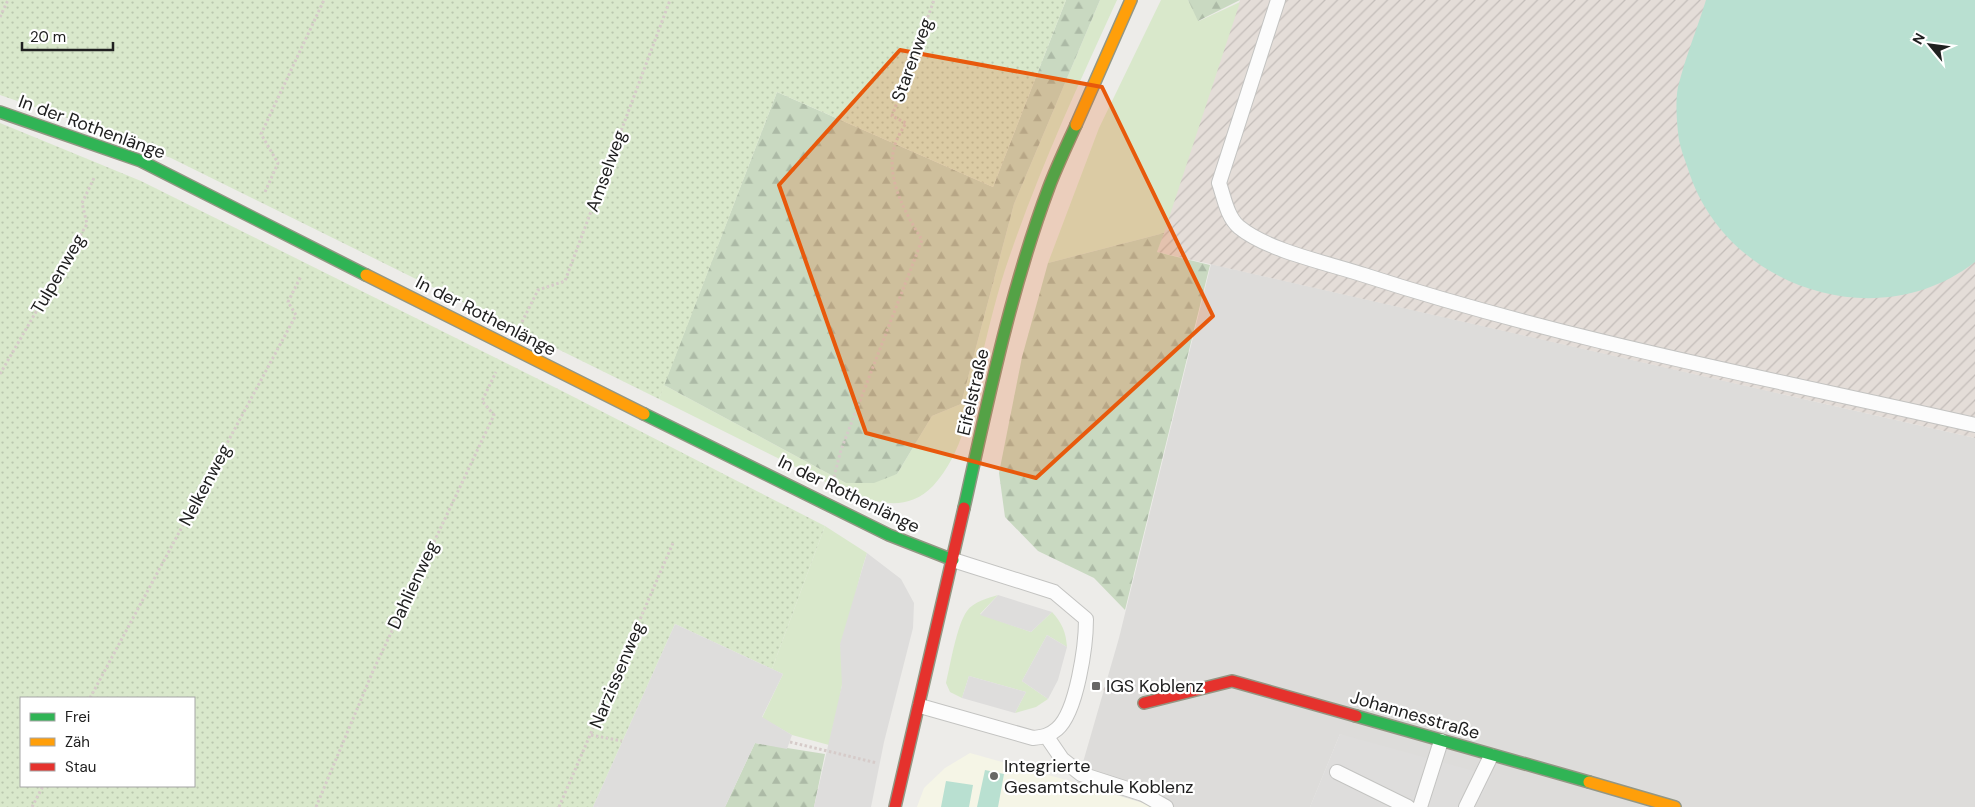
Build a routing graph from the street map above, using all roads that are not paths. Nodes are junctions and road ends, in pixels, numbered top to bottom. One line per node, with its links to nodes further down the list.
1 (1131, 0): 5 (street, Eifelstraße)
2 (1278, 0): 4 (lane)
3 (0, 112): 5 (street, In der Rothenlänge)
4 (1975, 424)
5 (953, 560): 7 (street, Eifelstraße); 8 (lane)
6 (1144, 703): 9 (street, Johannesstraße)
7 (920, 706): 8 (lane); 12 (street, Eifelstraße)
8 (1047, 737): 13 (lane)
9 (1441, 740): 10 (street, Johannesstraße); 15 (lane)
10 (1491, 756): 16 (lane); 17 (street, Johannesstraße)
11 (1337, 772): 14 (lane)
12 (895, 807)
13 (1166, 807)
14 (1408, 807)
15 (1420, 807)
16 (1466, 807)
17 (1675, 807)

